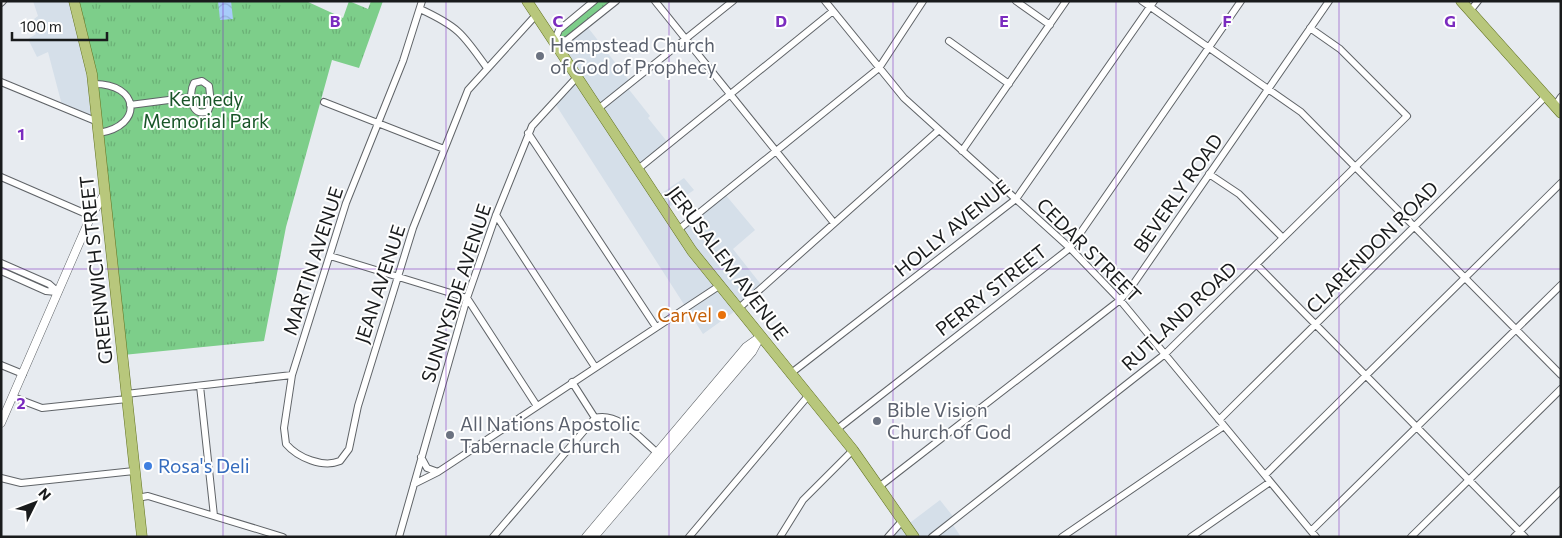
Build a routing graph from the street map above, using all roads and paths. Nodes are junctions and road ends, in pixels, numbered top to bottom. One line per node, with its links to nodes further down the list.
1 (74, 1): 33 (main road, GREENWICH STREET)
2 (422, 1): 19 (street, MARTIN AVENUE)
3 (527, 1): 22 (main road, JERUSALEM AVENUE)
4 (594, 1): 27 (street)
5 (616, 1): 27 (street)
6 (655, 1): 25 (street)
7 (733, 1): 25 (street)
8 (824, 1): 20 (street, CEDAR STREET)
9 (835, 1): 20 (street)
10 (923, 1): 30 (street)
11 (1016, 1): 23 (street)
12 (1066, 1): 23 (street)
13 (1142, 1): 18 (street)
14 (1241, 1): 28 (street, PERRY STREET)
15 (1329, 1): 24 (street, BEVERLY ROAD)
16 (1461, 1): 21 (main road)
17 (1478, 1): 21 (street)
18 (1152, 4): 28 (street); 56 (street, HOLLY AVENUE)
19 (420, 9): 29 (street); 43 (street, MARTIN AVENUE)
20 (831, 10): 30 (street, CEDAR STREET); 36 (street)
21 (1470, 11): 37 (main road)
22 (536, 15): 27 (main road, JERUSALEM AVENUE); 29 (street, JEAN AVENUE)
23 (1050, 25): 34 (street)
24 (1310, 28): 35 (street, BEVERLY ROAD); 50 (street, RUTLAND ROAD)
25 (686, 39): 36 (street); 42 (street)
26 (949, 41): 34 (street)
27 (554, 42): 31 (main road, JERUSALEM AVENUE)
28 (1209, 48): 35 (street); 63 (street, PERRY STREET)
29 (487, 68): 47 (street, JEAN AVENUE)
30 (879, 68): 45 (street, CEDAR STREET); 48 (street)
31 (577, 77): 42 (main road, JERUSALEM AVENUE); 46 (street, SUNNYSIDE AVENUE)
32 (1, 82): 44 (street)
33 (93, 84): 40 (street); 44 (main road, GREENWICH STREET)
34 (1009, 84): 49 (street)
35 (1268, 89): 50 (street); 52 (street, BEVERLY ROAD)
36 (731, 95): 48 (street); 51 (street)
37 (1546, 96): 41 (main road); 60 (street, CLARENDON ROAD)
38 (192, 97): 38 (street); 40 (street)
39 (324, 102): 43 (street)
40 (130, 105): 44 (street)
41 (1559, 105)
42 (598, 110): 51 (main road, JERUSALEM AVENUE)
43 (378, 123): 47 (street); 64 (street, MARTIN AVENUE)
44 (98, 128): 55 (main road, GREENWICH STREET)
45 (939, 130): 49 (street, CEDAR STREET); 59 (street)
46 (528, 133): 57 (street, SUNNYSIDE AVENUE); 77 (street)
47 (444, 149): 68 (street, JEAN AVENUE)
48 (776, 151): 59 (street); 61 (street)
49 (962, 151): 56 (street, CEDAR STREET)
50 (1355, 167): 60 (street); 62 (street, RUTLAND ROAD)
51 (638, 169): 61 (main road, JERUSALEM AVENUE)
52 (1209, 174): 62 (street); 74 (street, BEVERLY ROAD)
53 (1, 177): 58 (street)
54 (1561, 182): 69 (street)
55 (105, 194): 58 (street); 92 (main road, GREENWICH STREET)
56 (1016, 199): 63 (street, CEDAR STREET); 84 (street, HOLLY AVENUE)
57 (496, 215): 73 (street, SUNNYSIDE AVENUE); 82 (street)
58 (91, 216): 72 (street)
59 (834, 224): 75 (street)
60 (1414, 226): 69 (street); 76 (street, CLARENDON ROAD)
61 (678, 230): 71 (main road, JERUSALEM AVENUE)
62 (1283, 238): 66 (street, RUTLAND ROAD)
63 (1070, 248): 74 (street, CEDAR STREET); 100 (street, PERRY STREET)
64 (330, 256): 68 (street); 85 (street, MARTIN AVENUE)
65 (1, 263): 72 (street)
66 (1257, 265): 76 (street); 80 (street, RUTLAND ROAD)
67 (1, 271): 72 (street)
68 (398, 277): 73 (street); 85 (street, JEAN AVENUE)
69 (1464, 278): 78 (street); 86 (street)
70 (1561, 285): 78 (street)
71 (719, 286): 75 (main road, JERUSALEM AVENUE); 77 (street)
72 (58, 292): 83 (street)
73 (466, 298): 94 (street); 103 (street, SUNNYSIDE AVENUE)
74 (1120, 300): 80 (street, CEDAR STREET); 111 (street, BEVERLY ROAD)
75 (738, 309): 79 (main road, JERUSALEM AVENUE)
76 (1315, 324): 86 (street); 96 (street, CLARENDON ROAD)
77 (656, 328): 82 (street)
78 (1515, 329): 87 (street); 99 (street)
79 (760, 337): 84 (main road, JERUSALEM AVENUE); 102 (street)
80 (1165, 354): 96 (street, CEDAR STREET); 129 (street, RUTLAND ROAD)
81 (1, 365): 83 (street)
82 (595, 367): 88 (street)
83 (23, 374): 93 (street)
84 (790, 374): 91 (main road, JERUSALEM AVENUE)
85 (292, 375): 89 (street)
86 (1366, 375): 99 (street); 106 (street)
87 (1561, 375)
88 (572, 382): 94 (street); 95 (street)
89 (200, 386): 92 (street); 114 (street)
90 (1561, 389): 108 (street)
91 (808, 396): 100 (main road, JERUSALEM AVENUE); 125 (street)
92 (127, 397): 93 (street); 104 (main road, GREENWICH STREET)
93 (13, 398): 97 (street)
94 (536, 406): 105 (street)
95 (595, 418): 102 (street); 122 (street)
96 (1219, 420): 98 (street, CEDAR STREET)
97 (1, 423)
98 (1224, 426): 106 (street, CEDAR STREET); 130 (street)
99 (1416, 426): 108 (street); 117 (street)
100 (836, 430): 101 (main road, JERUSALEM AVENUE)
101 (853, 450): 111 (main road, JERUSALEM AVENUE); 126 (street)
102 (659, 455): 116 (street)
103 (421, 458): 105 (street); 110 (street, SUNNYSIDE AVENUE)
104 (134, 471): 107 (street); 113 (main road, GREENWICH STREET)
105 (438, 472): 110 (street)
106 (1264, 475): 109 (street, CEDAR STREET)
107 (1, 478)
108 (1469, 480): 118 (street); 133 (street)
109 (1270, 482): 117 (street, CEDAR STREET); 131 (street)
110 (414, 484): 121 (street, SUNNYSIDE AVENUE)
111 (880, 486): 115 (main road, JERUSALEM AVENUE)
112 (1561, 490): 118 (street)
113 (137, 498): 114 (street); 119 (main road, GREENWICH STREET)
114 (214, 516): 120 (street)
115 (903, 520): 127 (street); 128 (main road, JERUSALEM AVENUE)
116 (599, 526): 123 (street); 124 (street)
117 (1311, 531): 132 (street, CEDAR STREET)
118 (1520, 531): 134 (street); 135 (street)
119 (142, 537)
120 (283, 537)
121 (399, 537)
122 (493, 537)
123 (586, 537)
124 (594, 537)
125 (688, 537)
126 (780, 537)
127 (888, 537)
128 (914, 537)
129 (932, 537)
130 (1062, 537)
131 (1190, 537)
132 (1316, 537)
133 (1411, 537)
134 (1514, 537)
135 (1526, 537)

